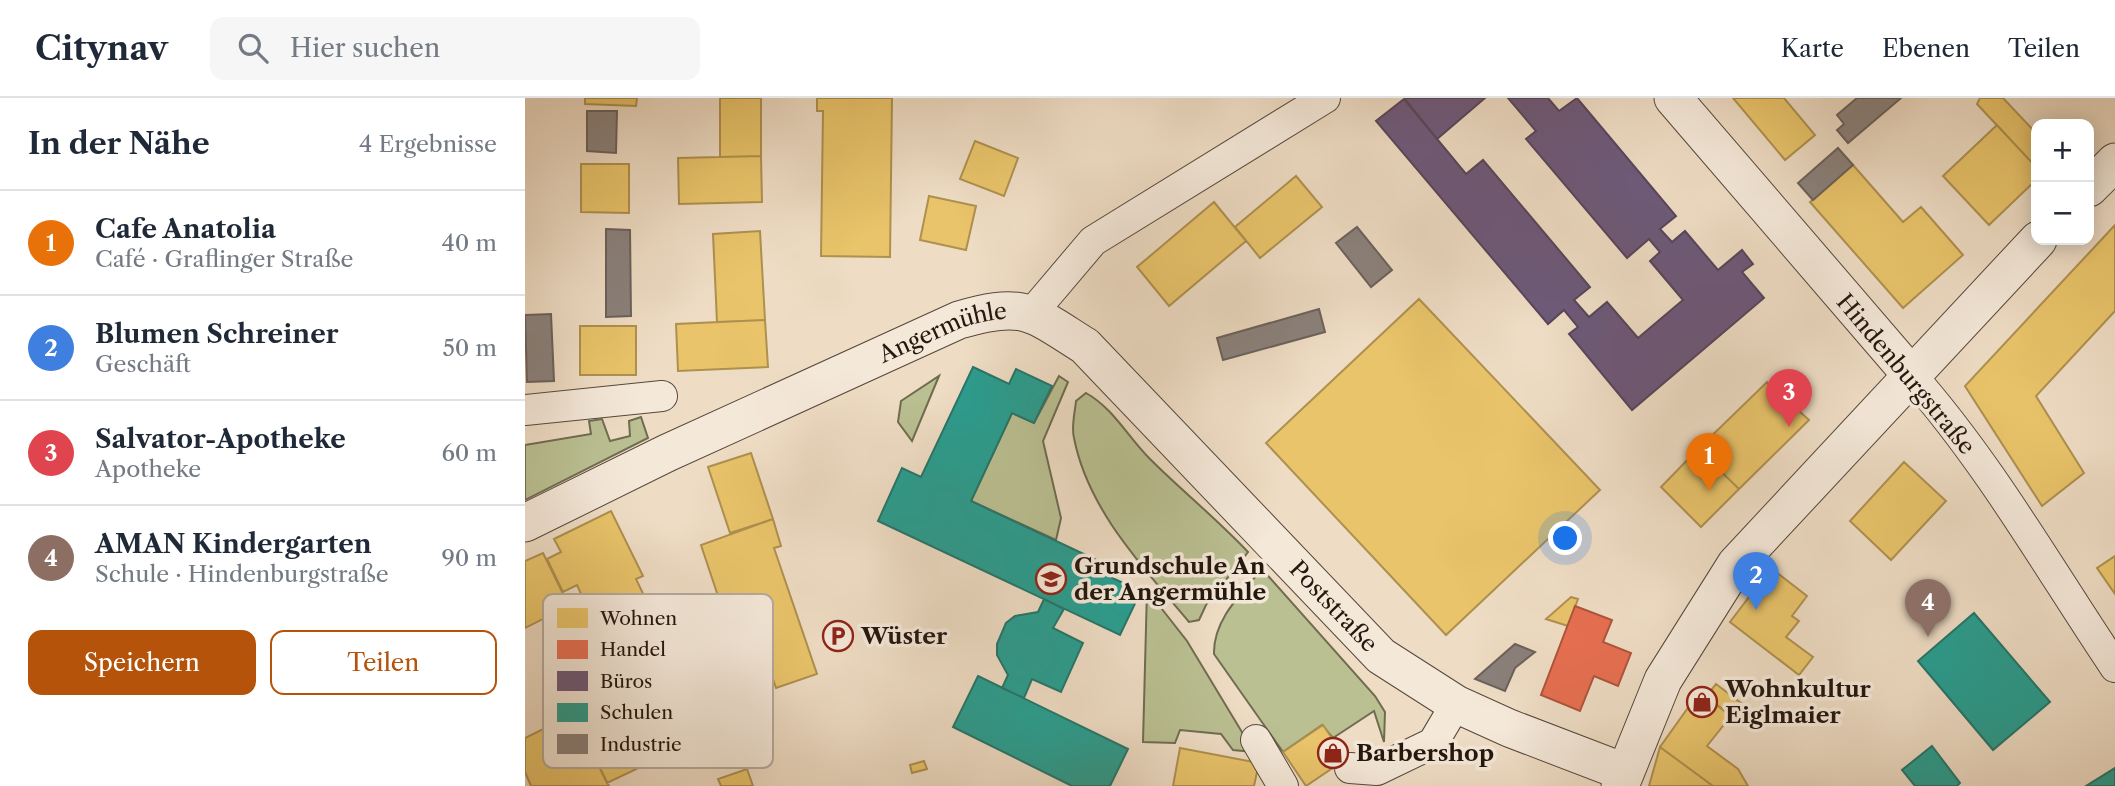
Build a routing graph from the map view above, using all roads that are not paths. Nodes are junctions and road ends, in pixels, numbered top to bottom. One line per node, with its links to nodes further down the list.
1 (1325, 98): 6 (street, Angermühle)
2 (1674, 98): 7 (street, Hindenburgstraße)
3 (2115, 162): 4 (street)
4 (2094, 183)
5 (2033, 245): 7 (street)
6 (1032, 313): 10 (street, Angermühle); 12 (street, Poststraße)
7 (1912, 376): 11 (street, Hindenburgstraße); 15 (street)
8 (663, 396): 9 (street)
9 (525, 410)
10 (525, 523)
11 (2115, 667)
12 (1456, 704): 14 (street); 15 (street, Poststraße)
13 (1257, 740): 16 (street)
14 (1350, 768)
15 (1622, 779)
16 (1283, 786)

